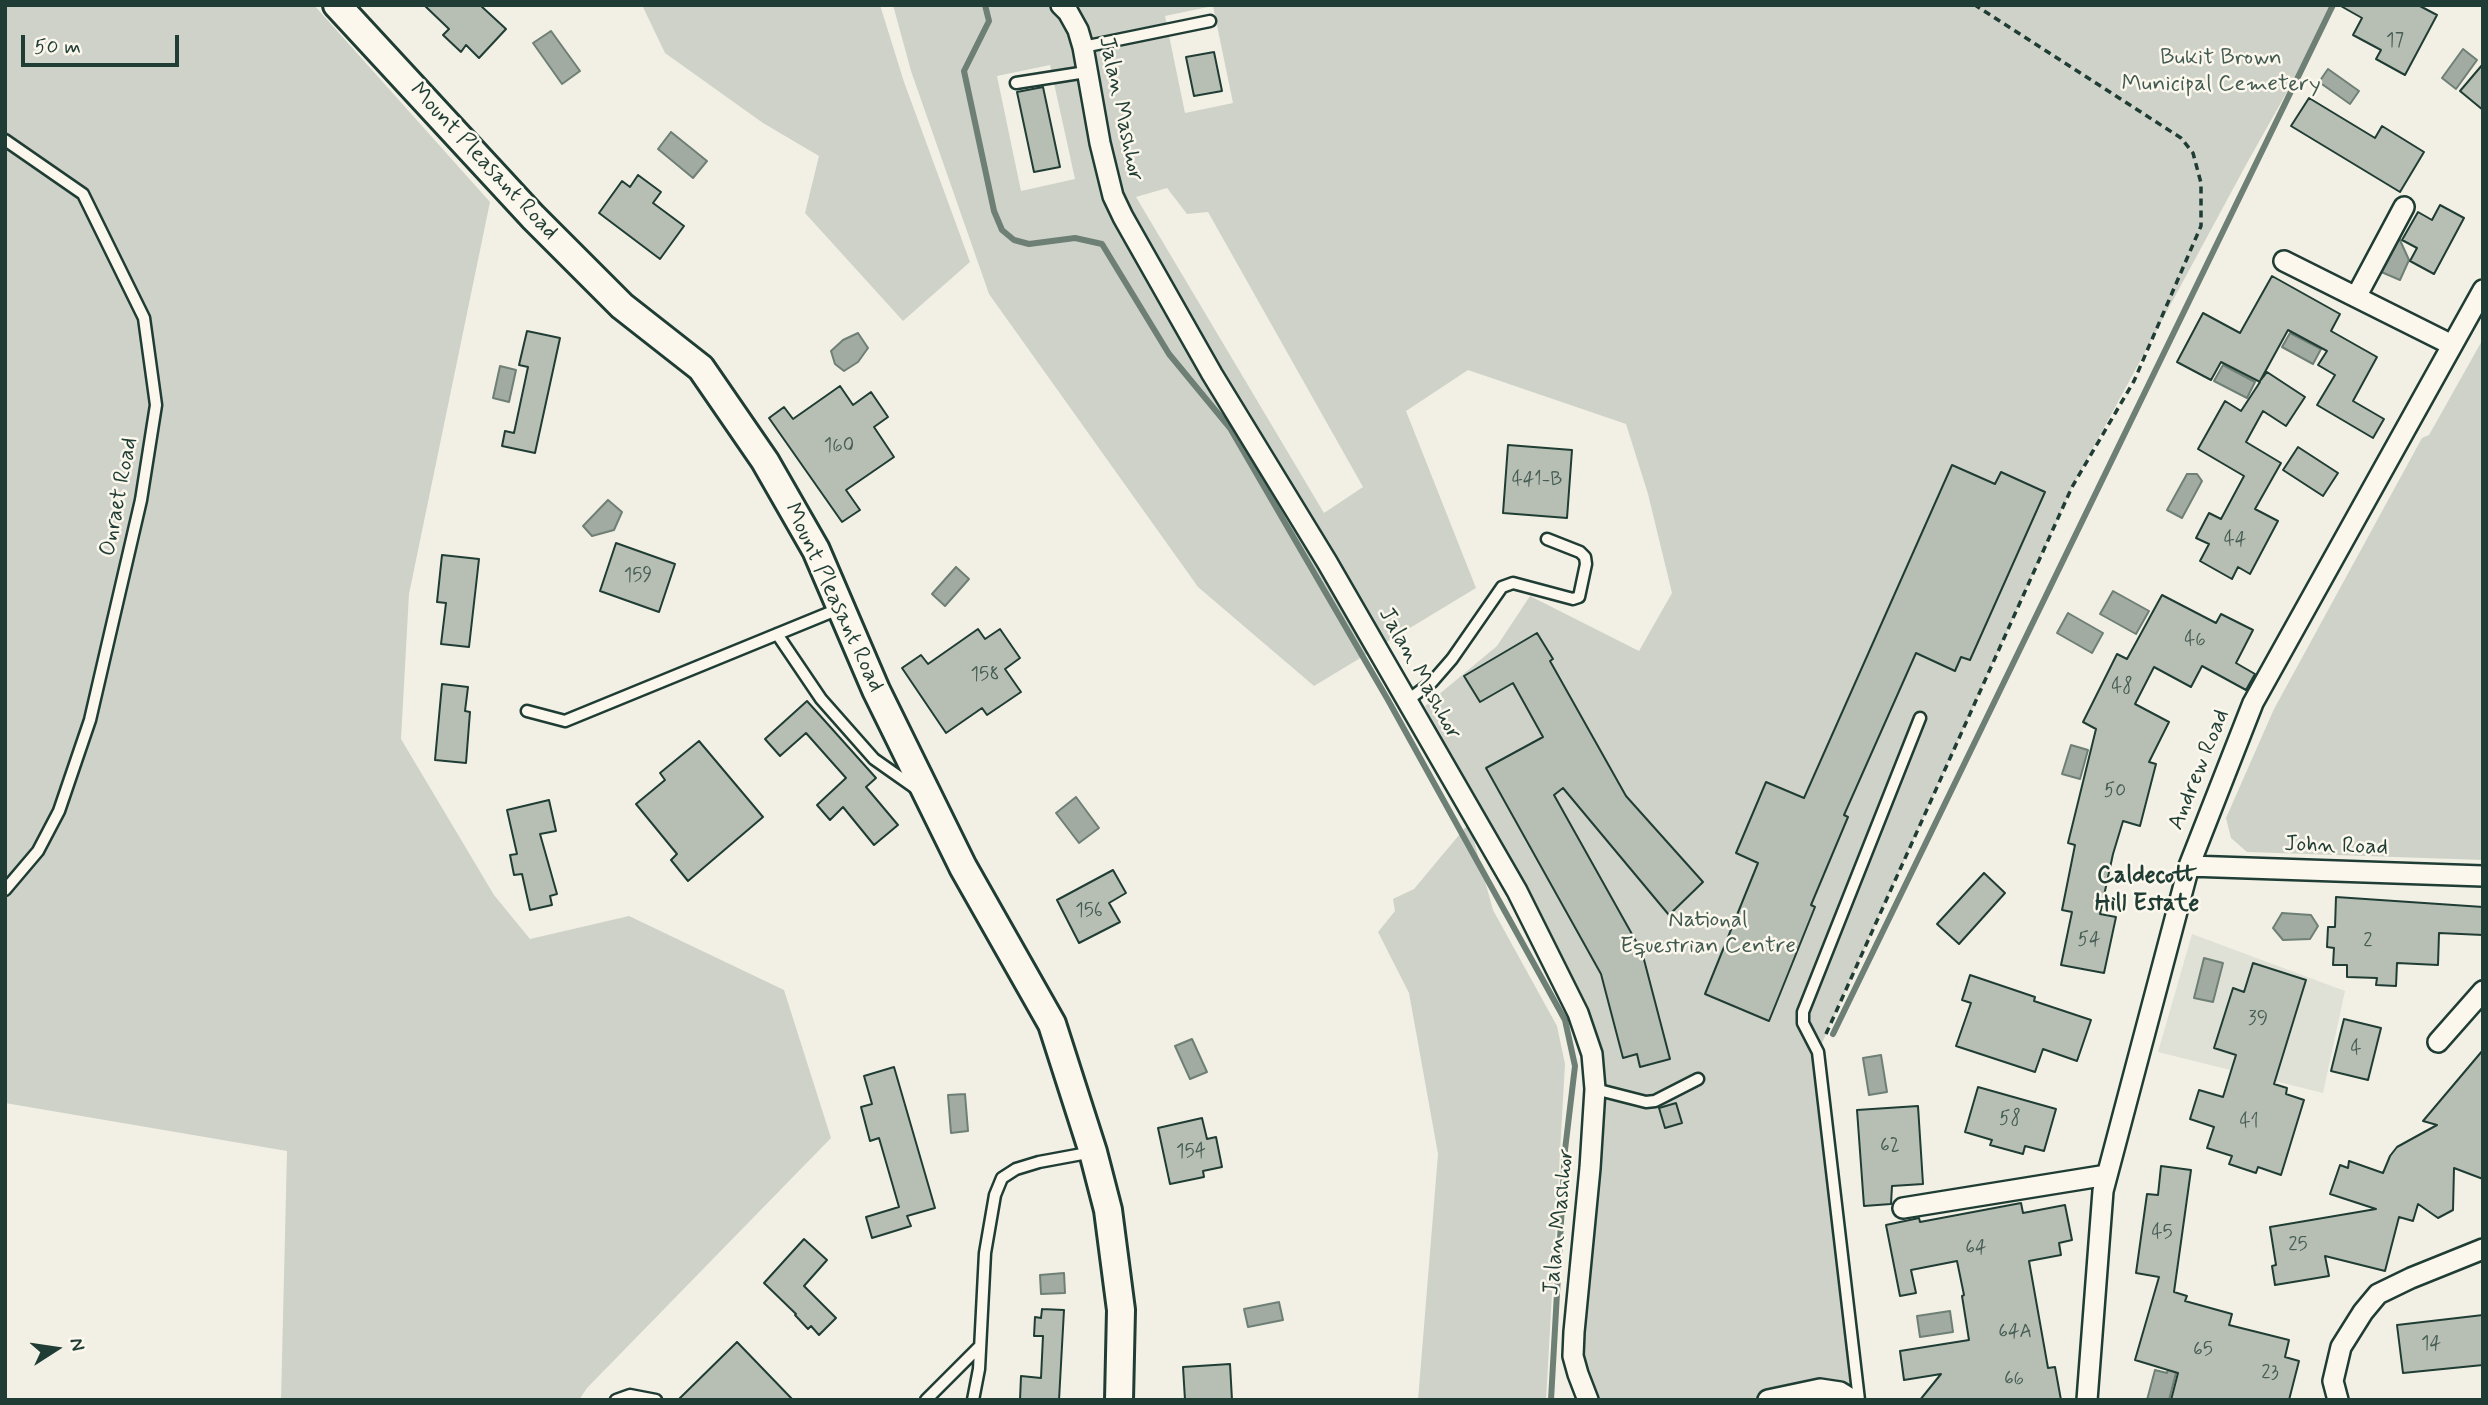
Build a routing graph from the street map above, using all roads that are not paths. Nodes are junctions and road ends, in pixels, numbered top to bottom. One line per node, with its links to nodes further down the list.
1 (337, 5): 14 (street, Mount Pleasant Road)
2 (1061, 5): 4 (street, Jalan Mashhor)
3 (1210, 21): 4 (lane)
4 (1083, 47): 5 (street, Jalan Mashhor)
5 (1086, 72): 6 (lane); 16 (street, Jalan Mashhor)
6 (1016, 83)
7 (5, 140): 22 (lane, Onraet Road)
8 (2404, 207): 11 (street)
9 (2284, 261): 11 (street)
10 (2483, 290): 12 (street, Andrew Road)
11 (2356, 297): 12 (street)
12 (2452, 345): 20 (street, Andrew Road)
13 (1547, 539): 16 (lane)
14 (841, 608): 15 (lane); 19 (street, Mount Pleasant Road)
15 (777, 634): 17 (lane); 19 (lane)
16 (1408, 700): 26 (street, Jalan Mashhor)
17 (527, 711)
18 (1920, 718): 40 (lane)
19 (928, 795): 27 (street, Mount Pleasant Road)
20 (2189, 866): 21 (street, John Road); 28 (street, Andrew Road)
21 (2483, 876)
22 (5, 890)
23 (2483, 991): 24 (street)
24 (2438, 1042)
25 (1698, 1079): 26 (lane)
26 (1595, 1089): 37 (street, Jalan Mashhor)
27 (1093, 1152): 31 (lane); 36 (street, Mount Pleasant Road)
28 (2107, 1175): 29 (street); 41 (street, Andrew Road)
29 (1903, 1208)
30 (2483, 1249): 42 (street)
31 (980, 1346): 34 (lane); 35 (lane)
32 (616, 1400): 33 (lane)
33 (656, 1400)
34 (926, 1400)
35 (973, 1400)
36 (1119, 1400)
37 (1588, 1400)
38 (1768, 1400): 39 (street)
39 (1853, 1400)
40 (1859, 1400)
41 (2087, 1400)
42 (2338, 1400)

